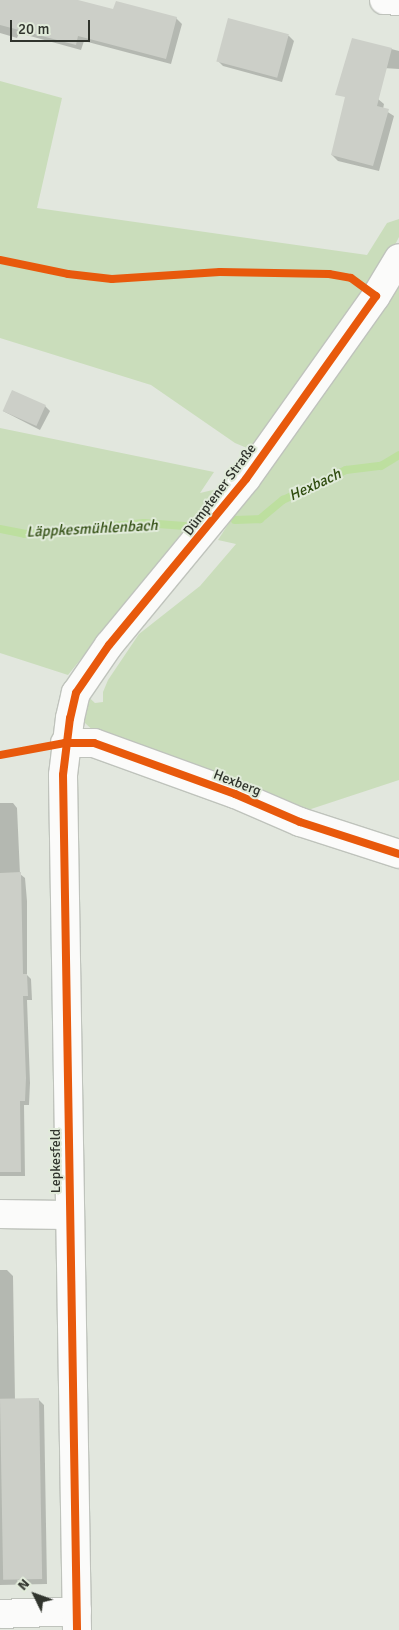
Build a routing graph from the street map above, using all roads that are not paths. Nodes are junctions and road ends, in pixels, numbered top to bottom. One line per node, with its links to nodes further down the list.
1 (384, 0): 2 (street)
2 (399, 1)
3 (399, 258): 4 (street, Dümptener Straße)
4 (76, 693): 5 (street, Lepkesfeld)
5 (65, 743): 6 (street, Hexberg); 8 (street, Lepkesfeld)
6 (399, 854)
7 (0, 1214): 8 (street)
8 (68, 1215): 10 (street, Lepkesfeld)
9 (0, 1614): 10 (street)
10 (77, 1620)

